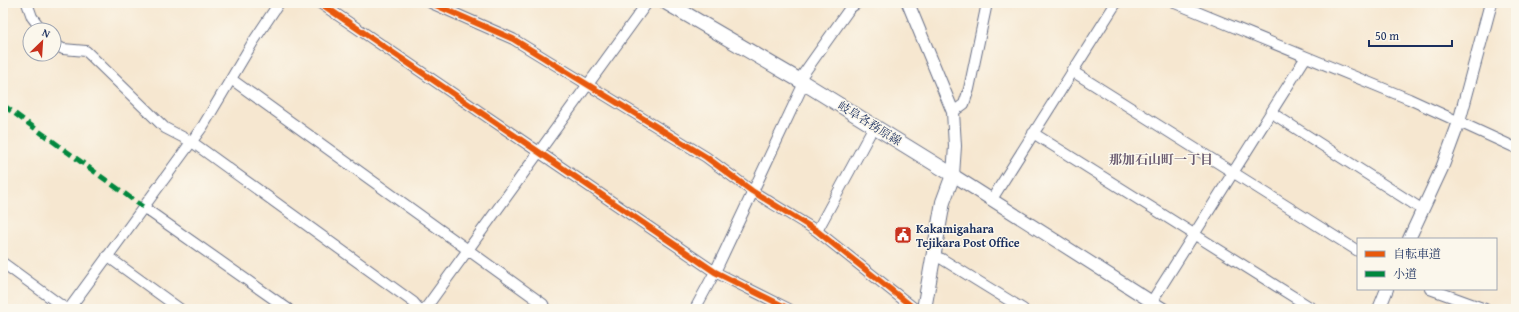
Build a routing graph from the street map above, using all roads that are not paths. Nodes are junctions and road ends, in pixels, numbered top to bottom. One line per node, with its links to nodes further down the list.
1 (27, 3): 13 (street)
2 (280, 3): 17 (street)
3 (320, 3): 27 (street)
4 (431, 3): 19 (street)
5 (647, 3): 19 (street)
6 (667, 3): 18 (main road, 岐阜各務原線)
7 (857, 3): 18 (street)
8 (908, 3): 20 (street)
9 (987, 3): 20 (street)
10 (1116, 3): 16 (street)
11 (1175, 3): 15 (street)
12 (1491, 3): 22 (street)
13 (36, 22)
14 (62, 48): 25 (street)
15 (1306, 57): 21 (street); 22 (street)
16 (1072, 71): 24 (street); 28 (street)
17 (231, 79): 25 (street); 37 (street)
18 (802, 81): 23 (main road, 岐阜各務原線); 30 (street)
19 (587, 85): 27 (street); 30 (street)
20 (953, 112): 29 (street)
21 (1272, 113): 28 (street); 33 (street)
22 (1459, 122): 26 (street); 33 (street)
23 (874, 126): 29 (main road, 岐阜各務原線); 34 (street)
24 (1033, 133): 31 (street); 35 (street)
25 (192, 142): 32 (street); 50 (street)
26 (1516, 148)
27 (539, 151): 37 (street); 42 (street)
28 (1233, 173): 35 (street); 38 (street)
29 (953, 175): 31 (street); 40 (main road)
30 (752, 191): 34 (street); 42 (street)
31 (992, 198): 45 (street)
32 (143, 206): 39 (street); 49 (street)
33 (1423, 210): 36 (street)
34 (817, 231): 55 (street)
35 (1195, 234): 45 (street); 59 (street)
36 (1409, 238)
37 (468, 250): 51 (street); 52 (street)
38 (1357, 250)
39 (107, 256): 47 (street); 48 (street)
40 (933, 256): 56 (main road); 57 (street)
41 (3, 263): 46 (street)
42 (715, 272): 53 (street); 54 (street)
43 (1387, 290): 60 (street)
44 (1433, 290): 61 (street)
45 (1149, 305): 58 (street)
46 (66, 309)
47 (69, 309)
48 (180, 309)
49 (288, 309)
50 (419, 309)
51 (425, 309)
52 (545, 309)
53 (695, 309)
54 (790, 309)
55 (915, 309)
56 (924, 309)
57 (1023, 309)
58 (1163, 309)
59 (1313, 309)
60 (1379, 309)
61 (1485, 309)

